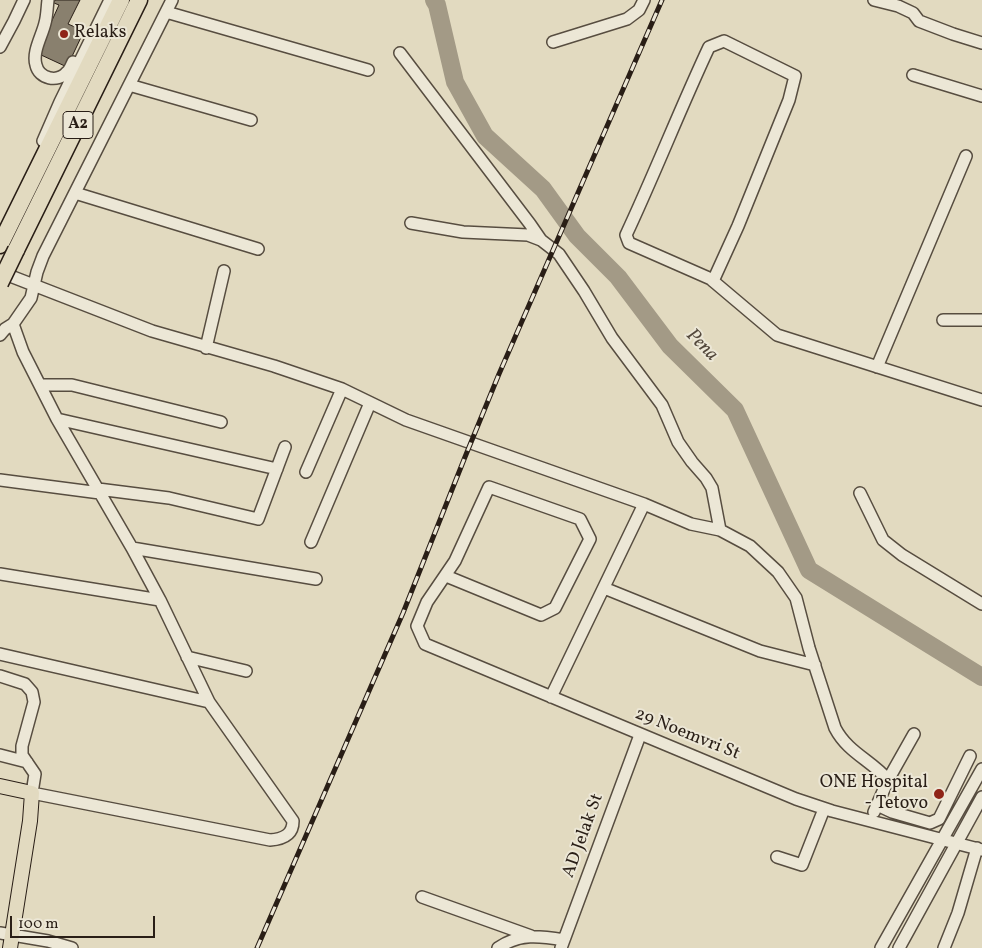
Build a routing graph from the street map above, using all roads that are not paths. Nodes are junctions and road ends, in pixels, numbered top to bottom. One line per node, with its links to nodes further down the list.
1 (24, 0): 14 (street)
2 (48, 0): 9 (street)
3 (120, 0): 25 (highway, A2)
4 (139, 0): 30 (highway, A2, bridge)
5 (172, 0): 10 (street)
6 (644, 0): 12 (street)
7 (874, 0): 11 (street)
8 (916, 0): 11 (street)
9 (104, 5): 25 (street)
10 (166, 12): 16 (street); 18 (street)
11 (913, 13): 13 (street)
12 (553, 42)
13 (982, 43)
14 (0, 46)
15 (400, 53): 24 (street)
16 (368, 70)
17 (913, 75): 19 (street)
18 (129, 85): 20 (street); 22 (street)
19 (982, 96)
20 (251, 120)
21 (966, 156): 37 (street)
22 (75, 193): 26 (street); 31 (street)
23 (411, 223): 24 (street)
24 (541, 240): 51 (street)
25 (0, 244)
26 (258, 249)
27 (224, 271): 36 (street)
28 (0, 272): 31 (street)
29 (714, 281): 29 (street); 37 (street)
30 (0, 283)
31 (34, 287): 34 (street); 36 (street)
32 (943, 320): 33 (street)
33 (982, 320)
34 (13, 324): 35 (street); 38 (street)
35 (0, 335)
36 (206, 348): 39 (street)
37 (877, 367): 40 (street)
38 (40, 385): 42 (street); 43 (street)
39 (342, 389): 41 (street); 46 (street)
40 (982, 400)
41 (370, 403): 50 (street); 52 (street)
42 (57, 419): 45 (street); 48 (street)
43 (221, 422)
44 (285, 448): 45 (street)
45 (277, 469): 48 (street)
46 (306, 472)
47 (0, 480): 48 (street)
48 (99, 491): 53 (street)
49 (860, 493): 59 (street)
50 (644, 504): 51 (street); 57 (street)
51 (720, 530): 62 (street)
52 (311, 542)
53 (132, 548): 56 (street); 58 (street)
54 (0, 574): 58 (street)
55 (446, 576): 55 (street); 65 (street, 29 Noemvri St)
56 (316, 579)
57 (604, 588): 62 (street); 65 (street)
58 (160, 600): 61 (street)
59 (982, 604)
60 (0, 654): 66 (street)
61 (186, 657): 63 (street); 66 (street)
62 (815, 665): 73 (street)
63 (246, 671)
64 (0, 676): 71 (street)
65 (551, 697): 68 (street, 29 Noemvri St)
66 (209, 702): 75 (street)
67 (914, 734): 73 (street)
68 (640, 735): 78 (street, 29 Noemvri St); 87 (street, AD Jelak St)
69 (0, 755): 71 (street)
70 (970, 756): 77 (street)
71 (27, 762): 75 (street)
72 (982, 769): 80 (street)
73 (888, 780): 77 (street)
74 (0, 786): 75 (main road)
75 (32, 793): 86 (main road)
76 (982, 797): 81 (street)
77 (877, 805): 79 (street)
78 (824, 809): 79 (street, 29 Noemvri St); 83 (street)
79 (870, 821): 80 (street, 29 Noemvri St)
80 (942, 841): 81 (street, 29 Noemvri St); 90 (street)
81 (957, 844): 82 (street, 29 Noemvri St); 91 (street)
82 (979, 849): 92 (street)
83 (777, 857)
84 (422, 896): 85 (street)
85 (531, 936): 87 (street); 89 (street)
86 (7, 939): 88 (street)
87 (563, 944)
88 (72, 948)
89 (498, 948)
90 (881, 948)
91 (899, 948)
92 (944, 948)

